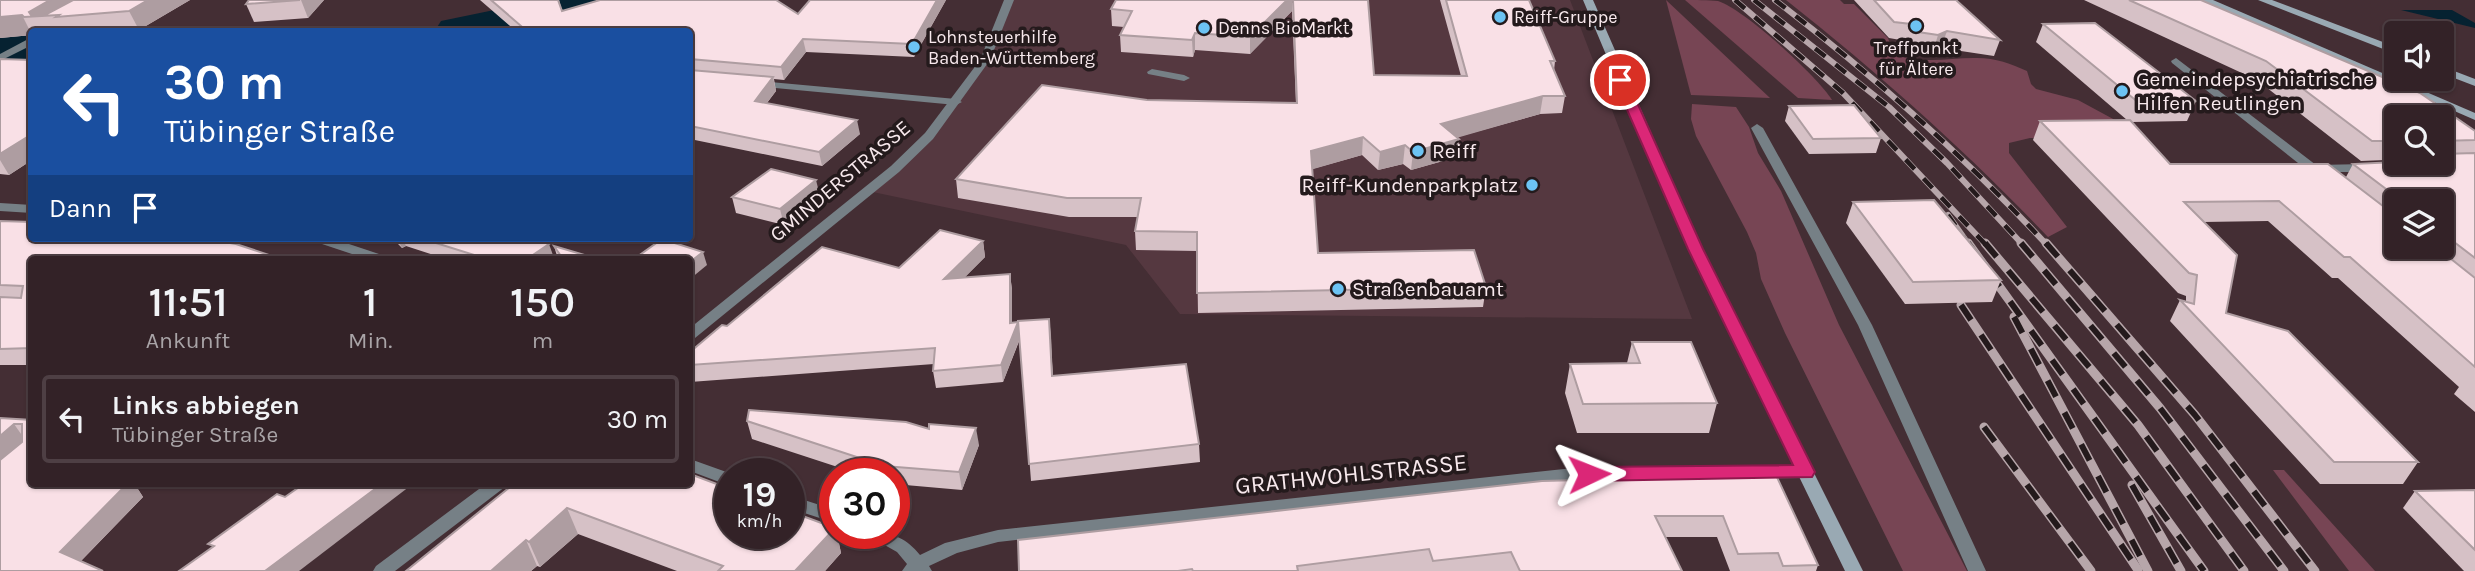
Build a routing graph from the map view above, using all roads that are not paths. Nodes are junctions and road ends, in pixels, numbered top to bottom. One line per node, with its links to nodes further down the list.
1 (1009, 0): 14 (street, GMINDERSTRASSE)
2 (1588, 0): 26 (street)
3 (2205, 0): 15 (street)
4 (2263, 0): 6 (street)
5 (28, 42): 7 (street)
6 (2384, 46)
7 (0, 58)
8 (2176, 61): 18 (street)
9 (1152, 72): 11 (street)
10 (2454, 74): 13 (street)
11 (1184, 78)
12 (743, 82): 14 (street)
13 (2475, 83)
14 (956, 102): 24 (street, GMINDERSTRASSE)
15 (2475, 117)
16 (1757, 128): 33 (street)
17 (2380, 168): 18 (street)
18 (2313, 169): 19 (street)
19 (2334, 186)
20 (0, 207): 21 (street)
21 (28, 209)
22 (330, 242): 23 (street)
23 (371, 256)
24 (693, 333)
25 (693, 466): 27 (street)
26 (1805, 472): 30 (street, GRATHWOHLSTRASSE); 32 (street)
27 (714, 474)
28 (494, 487): 31 (street)
29 (904, 549): 30 (street)
30 (918, 568)
31 (382, 571)
32 (1854, 571)
33 (1977, 571)

